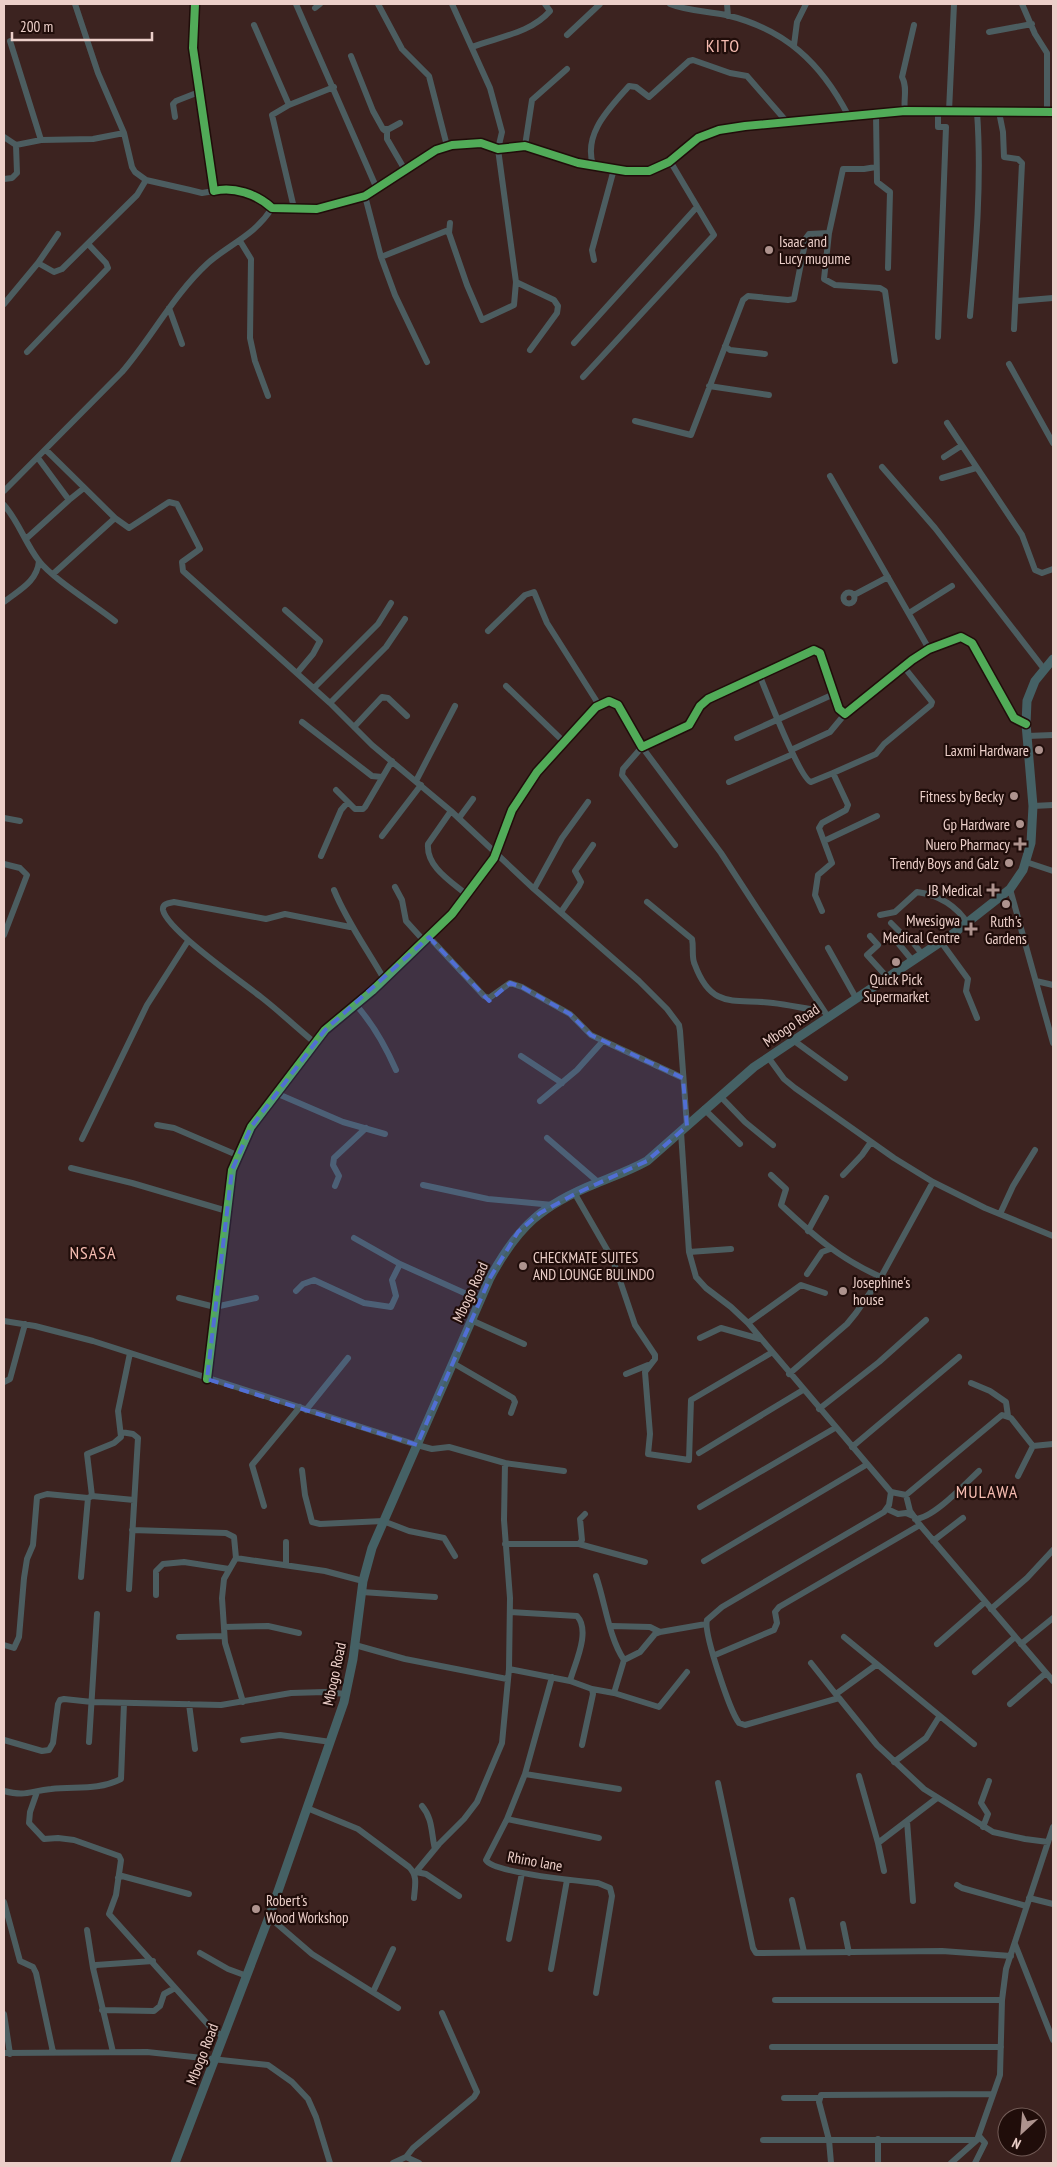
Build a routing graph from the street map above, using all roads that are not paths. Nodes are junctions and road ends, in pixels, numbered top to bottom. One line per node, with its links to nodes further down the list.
1 (76, 4): 39 (street)
2 (195, 4): 25 (street)
3 (296, 4): 24 (street)
4 (378, 4): 43 (street)
5 (452, 4): 21 (street)
6 (545, 4): 21 (street)
7 (600, 4): 18 (street)
8 (670, 4): 13 (street)
9 (728, 4): 13 (street)
10 (806, 4): 20 (street)
11 (954, 4): 29 (street)
12 (1022, 4): 14 (street)
13 (728, 16): 20 (street)
14 (1032, 24): 17 (street); 32 (street)
15 (254, 25): 26 (street)
16 (914, 25): 27 (street)
17 (989, 32)
18 (567, 35)
19 (10, 41): 41 (street)
20 (794, 45): 34 (street)
21 (472, 47): 45 (street)
22 (351, 56): 38 (street)
23 (567, 69): 44 (street)
24 (334, 87): 26 (street); 53 (street)
25 (199, 92): 35 (street); 54 (street)
26 (289, 105): 57 (street)
27 (904, 112): 28 (street); 33 (street)
28 (938, 112): 29 (street); 76 (street)
29 (949, 112): 30 (street)
30 (977, 112): 31 (street); 74 (street)
31 (999, 112): 32 (street); 71 (street)
32 (1050, 112)
33 (876, 114): 34 (street); 48 (street)
34 (848, 115): 36 (street)
35 (175, 117)
36 (787, 122): 46 (street); 47 (street)
37 (400, 123): 38 (street)
38 (384, 129): 50 (street)
39 (124, 133): 41 (street); 52 (street)
40 (4, 137): 42 (street)
41 (41, 140): 42 (street)
42 (16, 145): 51 (street)
43 (448, 146): 45 (street); 50 (street)
44 (525, 146): 45 (street); 47 (street)
45 (498, 149): 69 (street)
46 (670, 161): 49 (street); 58 (street)
47 (593, 165): 49 (street)
48 (876, 166): 60 (street); 68 (street)
49 (614, 169): 66 (street)
50 (405, 170): 53 (street)
51 (4, 179)
52 (146, 180): 54 (street); 64 (street)
53 (377, 189): 55 (street)
54 (214, 190): 56 (street)
55 (365, 196): 57 (street); 65 (street)
56 (272, 208): 57 (street); 63 (street)
57 (294, 208)
58 (696, 208): 77 (street); 86 (street)
59 (450, 223): 62 (street)
60 (829, 233): 79 (street); 83 (street)
61 (58, 234): 67 (street)
62 (449, 234): 65 (street); 69 (street)
63 (240, 241): 73 (street); 89 (street)
64 (88, 245): 67 (street); 81 (street)
65 (381, 257): 84 (street)
66 (594, 260)
67 (38, 263): 72 (street)
68 (888, 268)
69 (516, 282): 80 (street)
70 (1053, 298): 71 (street)
71 (1016, 301): 75 (street)
72 (4, 304)
73 (169, 308): 78 (street); 94 (street)
74 (970, 316)
75 (1014, 329)
76 (938, 337)
77 (574, 343)
78 (182, 344)
79 (725, 346): 82 (street); 87 (street)
80 (530, 350)
81 (27, 352)
82 (765, 354)
83 (895, 360)
84 (428, 362)
85 (1009, 364): 92 (street)
86 (583, 377)
87 (709, 386): 88 (street); 90 (street)
88 (768, 395)
89 (268, 396)
90 (635, 421)
91 (947, 423): 93 (street)
92 (1053, 443)
93 (961, 446): 95 (street); 98 (street)
94 (46, 450): 96 (street); 101 (street)
95 (944, 457)
96 (38, 458): 102 (street); 103 (street)
97 (882, 467): 123 (street)
98 (976, 468): 100 (street); 108 (street)
99 (830, 476): 110 (street)
100 (942, 478)
101 (84, 488): 103 (street); 105 (street)
102 (4, 489)
103 (70, 500): 106 (street)
104 (4, 505): 106 (street)
105 (115, 518): 109 (street); 124 (street)
106 (27, 538): 107 (street)
107 (39, 561): 109 (street); 113 (street)
108 (1053, 569)
109 (54, 574): 118 (street)
110 (888, 577): 112 (street); 116 (street)
111 (952, 586): 116 (street)
112 (854, 595)
113 (4, 602)
114 (392, 603): 127 (street)
115 (285, 610): 124 (street)
116 (909, 613): 120 (street)
117 (405, 618): 129 (street)
118 (115, 621)
119 (488, 631): 130 (street)
120 (929, 650): 122 (street); 136 (street)
121 (1053, 659): 123 (main road, Mbogo Road)
122 (904, 667): 132 (street); 145 (street)
123 (1044, 670): 136 (main road, Mbogo Road)
124 (297, 673): 127 (street)
125 (759, 674): 128 (street); 134 (street); 142 (street)
126 (506, 686): 141 (street)
127 (314, 688): 129 (street)
128 (834, 694): 132 (street); 134 (street)
129 (330, 703): 137 (street)
130 (599, 705): 141 (street); 142 (street)
131 (455, 706): 148 (street)
132 (845, 714): 143 (street)
133 (407, 716): 137 (street)
134 (779, 720): 140 (street); 143 (street)
135 (302, 722): 146 (street)
136 (1026, 724): 139 (main road, Mbogo Road)
137 (354, 727): 144 (street)
138 (1053, 735): 139 (street)
139 (1027, 736): 153 (main road, Mbogo Road)
140 (737, 738)
141 (564, 741): 164 (street)
142 (642, 747): 163 (street); 196 (street)
143 (792, 752): 145 (street); 147 (street)
144 (392, 761): 146 (street); 148 (street)
145 (834, 773): 161 (street)
146 (382, 777): 151 (street)
147 (729, 782)
148 (418, 783): 155 (street); 160 (street)
149 (336, 790): 151 (street)
150 (474, 799): 158 (street)
151 (348, 802): 165 (street)
152 (588, 802): 170 (street)
153 (1033, 806): 154 (street); 166 (main road, Mbogo Road)
154 (1053, 806)
155 (451, 811): 158 (street); 173 (street)
156 (877, 816): 161 (street)
157 (4, 818): 159 (street)
158 (459, 818): 164 (street)
159 (20, 820)
160 (382, 836)
161 (824, 841): 175 (street)
162 (593, 845): 176 (street)
163 (675, 845)
164 (497, 853): 170 (street); 173 (street)
165 (321, 856)
166 (1026, 862): 168 (street); 171 (main road, Mbogo Road)
167 (4, 864): 181 (street)
168 (1053, 871)
169 (395, 887): 184 (street)
170 (534, 889): 176 (street)
171 (1010, 889): 179 (main road, Mbogo Road); 192 (street)
172 (334, 890): 180 (street)
173 (467, 895): 184 (street)
174 (647, 902): 196 (street)
175 (822, 911)
176 (561, 912): 205 (street)
177 (880, 915): 179 (street)
178 (891, 923): 183 (street)
179 (968, 924): 186 (main road, Mbogo Road)
180 (350, 927): 185 (street); 191 (street)
181 (4, 935)
182 (870, 936): 190 (street)
183 (905, 938): 188 (street); 189 (street)
184 (427, 939): 191 (street); 199 (street)
185 (188, 941): 200 (street); 217 (street)
186 (941, 942): 188 (main road, Mbogo Road); 197 (street)
187 (828, 948): 194 (street)
188 (922, 954): 189 (main road, Mbogo Road)
189 (912, 960): 190 (main road, Mbogo Road)
190 (887, 977): 194 (main road, Mbogo Road)
191 (384, 979): 195 (street)
192 (1036, 981): 193 (street); 201 (street)
193 (1053, 985)
194 (856, 998): 196 (main road, Mbogo Road)
195 (356, 1005): 200 (street); 204 (street)
196 (825, 1014): 198 (main road, Mbogo Road)
197 (977, 1018)
198 (794, 1040): 203 (main road, Mbogo Road); 206 (street)
199 (603, 1041): 205 (street); 207 (street)
200 (314, 1042): 208 (street)
201 (1053, 1043)
202 (521, 1056): 207 (street)
203 (768, 1057): 209 (main road, Mbogo Road); 218 (street)
204 (396, 1070)
205 (683, 1078): 214 (street)
206 (845, 1078)
207 (562, 1083): 210 (street)
208 (278, 1094): 213 (street); 222 (street)
209 (720, 1096): 211 (main road, Mbogo Road); 220 (street)
210 (540, 1102)
211 (704, 1109): 214 (main road, Mbogo Road); 219 (street)
212 (157, 1125): 222 (street)
213 (366, 1128): 215 (street); 229 (street)
214 (684, 1129): 226 (main road, Mbogo Road); 240 (street)
215 (385, 1134)
216 (547, 1138): 226 (street)
217 (82, 1140)
218 (871, 1142): 225 (street); 227 (street)
219 (740, 1144)
220 (772, 1145)
221 (1035, 1150): 234 (street)
222 (237, 1155): 233 (street)
223 (71, 1168): 233 (street)
224 (771, 1175): 235 (street)
225 (843, 1175)
226 (598, 1182): 230 (main road, Mbogo Road)
227 (933, 1182): 234 (street); 243 (street)
228 (423, 1185): 232 (street)
229 (335, 1186)
230 (575, 1194): 232 (main road, Mbogo Road); 263 (street)
231 (826, 1198): 235 (street)
232 (554, 1205): 248 (main road, Mbogo Road)
233 (227, 1211): 249 (street)
234 (1000, 1214): 236 (street)
235 (808, 1230): 239 (street)
236 (1053, 1236)
237 (354, 1238): 241 (street)
238 (731, 1249): 240 (street)
239 (830, 1249): 242 (street); 243 (street)
240 (689, 1252): 253 (street)
241 (400, 1264): 244 (street); 248 (street)
242 (807, 1274)
243 (881, 1277): 265 (street)
244 (296, 1291)
245 (825, 1293): 253 (street)
246 (179, 1298): 249 (street)
247 (256, 1298): 249 (street)
248 (480, 1300): 250 (main road, Mbogo Road)
249 (215, 1307): 266 (street)
250 (471, 1320): 257 (street); 262 (main road, Mbogo Road)
251 (926, 1320): 271 (street)
252 (4, 1321): 254 (street)
253 (748, 1323): 256 (street)
254 (26, 1324): 258 (street); 267 (street)
255 (700, 1338): 256 (street)
256 (760, 1339): 259 (street)
257 (524, 1344)
258 (130, 1353): 266 (street); 275 (street)
259 (771, 1353): 263 (street); 265 (street)
260 (959, 1357): 279 (street)
261 (348, 1358): 270 (street)
262 (453, 1363): 272 (street); 277 (main road, Mbogo Road)
263 (648, 1365): 264 (street)
264 (626, 1374)
265 (788, 1374): 269 (street)
266 (207, 1379): 270 (street)
267 (4, 1382)
268 (971, 1383): 273 (street)
269 (803, 1390): 271 (street); 280 (street)
270 (303, 1408): 277 (street); 291 (street)
271 (819, 1409): 274 (street)
272 (511, 1412)
273 (1008, 1416): 278 (street); 288 (street)
274 (835, 1428): 279 (street); 292 (street)
275 (121, 1432): 289 (street); 290 (street)
276 (1053, 1444): 278 (street)
277 (417, 1445): 281 (street); 297 (main road, Mbogo Road)
278 (1033, 1446): 286 (street)
279 (852, 1447): 282 (street)
280 (699, 1453)
281 (505, 1463): 284 (street); 301 (street)
282 (866, 1465): 287 (street); 306 (street)
283 (302, 1470): 297 (street)
284 (564, 1471)
285 (979, 1471): 296 (street)
286 (1018, 1476)
287 (891, 1492): 288 (street); 293 (street)
288 (906, 1495): 296 (street)
289 (90, 1497): 290 (street); 311 (street); 333 (street)
290 (134, 1500): 298 (street)
291 (264, 1506)
292 (700, 1507)
293 (887, 1509): 296 (street); 322 (street)
294 (585, 1514): 302 (street)
295 (962, 1518): 299 (street)
296 (916, 1520): 299 (street); 335 (street)
297 (383, 1521): 304 (street); 312 (main road, Mbogo Road)
298 (132, 1530): 305 (street); 313 (street)
299 (934, 1541): 317 (street)
300 (286, 1542): 308 (street)
301 (505, 1544): 302 (street); 319 (street)
302 (579, 1544): 307 (street)
303 (1053, 1550): 318 (street)
304 (455, 1556)
305 (236, 1558): 308 (street); 309 (street)
306 (704, 1561)
307 (645, 1562)
308 (286, 1565): 312 (street)
309 (229, 1569): 315 (street); 324 (street)
310 (596, 1576): 323 (street)
311 (81, 1577)
312 (363, 1581): 314 (main road, Mbogo Road)
313 (129, 1589)
314 (362, 1592): 316 (street); 334 (main road, Mbogo Road)
315 (156, 1595)
316 (435, 1597)
317 (985, 1602): 318 (street); 331 (street)
318 (991, 1609): 330 (street)
319 (510, 1612): 339 (street); 345 (street)
320 (97, 1614): 351 (street)
321 (1053, 1618): 332 (street)
322 (706, 1624): 325 (street); 335 (street)
323 (612, 1626): 325 (street); 336 (street)
324 (224, 1627): 326 (street); 327 (street)
325 (660, 1632): 336 (street)
326 (299, 1633)
327 (224, 1636): 328 (street); 352 (street)
328 (179, 1637)
329 (844, 1637): 338 (street)
330 (1015, 1637): 332 (street); 341 (street)
331 (937, 1644)
332 (1021, 1644): 342 (street)
333 (4, 1645)
334 (355, 1645): 344 (street); 348 (main road, Mbogo Road)
335 (715, 1655): 350 (street)
336 (624, 1660): 349 (street)
337 (811, 1663): 350 (street)
338 (876, 1665): 350 (street); 356 (street)
339 (509, 1669): 343 (street); 344 (street)
340 (687, 1672): 349 (street)
341 (975, 1672)
342 (1046, 1673): 346 (street); 355 (street)
343 (552, 1677): 345 (street); 365 (street, Rhino lane)
344 (507, 1680): 382 (street)
345 (570, 1681): 347 (street)
346 (1053, 1681)
347 (592, 1689): 349 (street); 362 (street)
348 (346, 1694): 352 (street); 360 (main road, Mbogo Road)
349 (614, 1694)
350 (838, 1696): 364 (street)
351 (92, 1702): 353 (street); 357 (street); 359 (street)
352 (243, 1702): 354 (street)
353 (124, 1703): 354 (street); 371 (street)
354 (188, 1704): 363 (street)
355 (1010, 1704)
356 (939, 1717): 361 (street); 364 (street)
357 (4, 1740)
358 (242, 1740): 360 (street)
359 (89, 1742)
360 (331, 1742): 374 (main road, Mbogo Road)
361 (974, 1744)
362 (582, 1745)
363 (195, 1749)
364 (894, 1762): 372 (street)
365 (525, 1774): 369 (street); 375 (street, Rhino lane)
366 (858, 1776): 381 (street)
367 (989, 1781): 377 (street)
368 (718, 1783): 404 (street)
369 (619, 1789)
370 (4, 1791): 371 (street)
371 (37, 1792): 386 (street)
372 (937, 1798): 376 (street); 377 (street)
373 (422, 1806): 382 (street)
374 (307, 1808): 384 (street); 398 (main road, Mbogo Road)
375 (507, 1819): 379 (street); 385 (street, Rhino lane)
376 (907, 1820): 381 (street); 395 (street)
377 (983, 1827): 380 (street)
378 (1053, 1827): 380 (street)
379 (599, 1838)
380 (1048, 1842): 392 (street)
381 (878, 1843): 383 (street)
382 (435, 1850): 384 (street)
383 (884, 1871)
384 (415, 1873): 390 (street); 391 (street)
385 (522, 1873): 387 (street, Rhino lane); 401 (street)
386 (118, 1878): 389 (street); 408 (street)
387 (567, 1880): 410 (street); 414 (street, Rhino lane)
388 (957, 1885): 397 (street)
389 (189, 1894)
390 (459, 1896)
391 (414, 1898)
392 (1029, 1898): 396 (street); 397 (street)
393 (792, 1900): 404 (street)
394 (4, 1902): 425 (street)
395 (913, 1902)
396 (1053, 1904)
397 (1026, 1906): 402 (street)
398 (269, 1918): 411 (main road, Mbogo Road); 413 (street)
399 (843, 1924): 406 (street)
400 (87, 1930): 409 (street)
401 (509, 1939)
402 (1014, 1944): 407 (street); 422 (street)
403 (393, 1949): 413 (street)
404 (804, 1952): 406 (street)
405 (200, 1953): 411 (street)
406 (849, 1953): 407 (street)
407 (1011, 1956): 416 (street)
408 (154, 1961): 409 (street); 412 (street)
409 (93, 1968): 418 (street)
410 (551, 1969)
411 (247, 1976): 421 (main road, Mbogo Road)
412 (175, 1988): 418 (street); 421 (street)
413 (373, 1992): 417 (street)
414 (596, 1993)
415 (775, 2000): 416 (street)
416 (1002, 2000): 423 (street)
417 (398, 2008)
418 (102, 2010): 426 (street)
419 (442, 2013): 436 (street)
420 (4, 2014): 427 (street)
421 (224, 2037): 428 (main road, Mbogo Road)
422 (1053, 2040)
423 (1001, 2047): 424 (street); 429 (street)
424 (772, 2048)
425 (52, 2052): 426 (street); 427 (street)
426 (112, 2052): 428 (street)
427 (7, 2053)
428 (216, 2060): 437 (main road, Mbogo Road); 438 (street)
429 (993, 2094): 431 (street); 432 (street)
430 (784, 2098): 431 (street)
431 (819, 2098): 435 (street)
432 (978, 2138): 433 (street); 443 (street); 444 (street)
433 (878, 2139): 435 (street); 442 (street)
434 (764, 2140): 435 (street)
435 (829, 2140): 441 (street)
436 (406, 2157): 439 (street); 440 (street)
437 (175, 2163)
438 (330, 2163)
439 (393, 2163)
440 (419, 2163)
441 (831, 2163)
442 (878, 2163)
443 (951, 2163)
444 (975, 2163)

